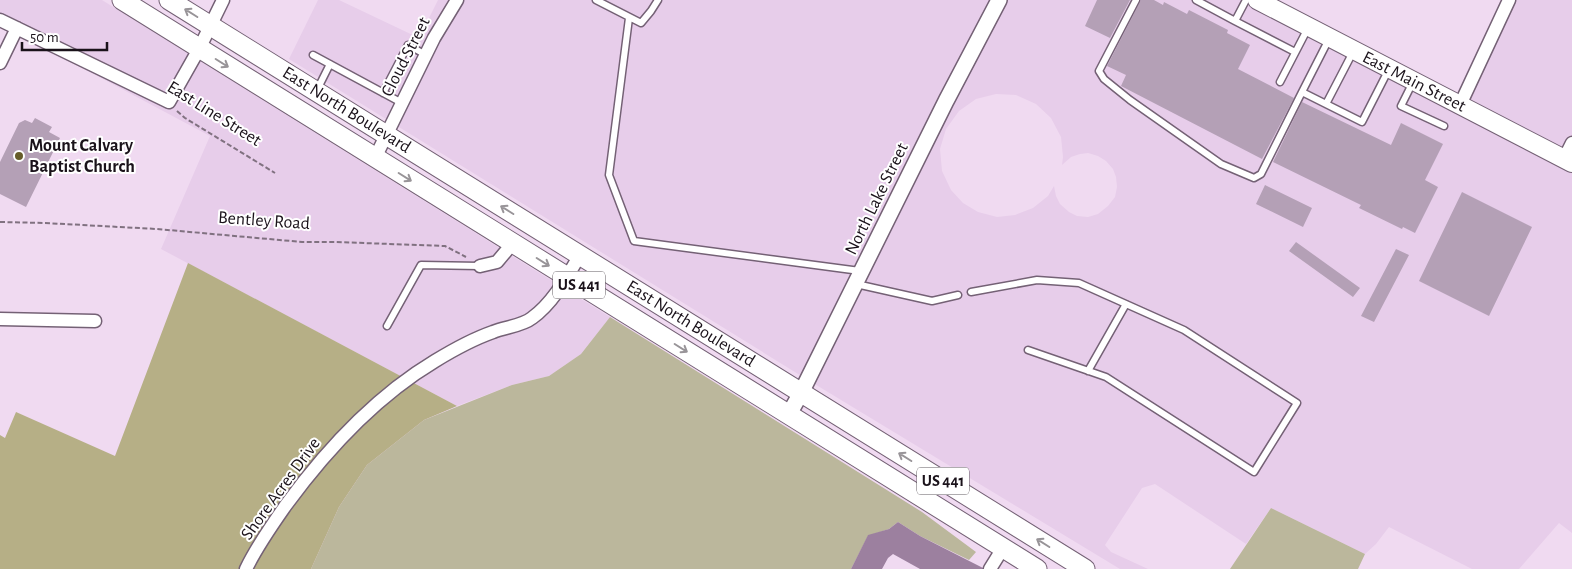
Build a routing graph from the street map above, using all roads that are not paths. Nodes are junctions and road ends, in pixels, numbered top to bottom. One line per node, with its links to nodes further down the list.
1 (122, 0): 20 (main road, East North Boulevard / US 441)
2 (169, 0): 16 (main road, East North Boulevard / US 441, one-way to 2)
3 (223, 0): 16 (street)
4 (457, 0): 24 (street, Cloud Street)
5 (596, 0): 13 (lane)
6 (658, 0): 13 (lane)
7 (999, 0): 45 (street, North Lake Street)
8 (1136, 0): 31 (lane)
9 (1196, 0): 15 (lane)
10 (1246, 0): 15 (lane)
11 (1257, 0): 17 (main road, East Main Street)
12 (1509, 0): 35 (street)
13 (629, 18): 45 (lane)
14 (0, 20): 18 (street, East Line Street)
15 (1235, 21): 22 (lane)
16 (211, 26): 20 (street); 30 (main road, East North Boulevard / US 441)
17 (1309, 27): 19 (main road, East Main Street); 22 (lane)
18 (17, 28): 20 (street, East Line Street); 25 (street)
19 (1329, 38): 21 (main road, East Main Street); 31 (lane)
20 (200, 49): 39 (main road, East North Boulevard / US 441, one-way to 39)
21 (1354, 50): 27 (main road, East Main Street); 34 (lane)
22 (1296, 52): 29 (lane)
23 (313, 55): 26 (lane)
24 (426, 55): 32 (lane); 33 (street, Cloud Street)
25 (0, 63)
26 (330, 64): 30 (lane); 32 (lane)
27 (1389, 68): 28 (main road, East Main Street); 34 (lane)
28 (1413, 81): 35 (main road, East Main Street); 36 (lane)
29 (1280, 82)
30 (316, 91): 37 (main road, East North Boulevard / US 441)
31 (1302, 92): 34 (lane)
32 (382, 93): 33 (lane)
33 (402, 104): 37 (street, Cloud Street)
34 (1326, 104)
35 (1460, 105): 40 (main road, East Main Street)
36 (1444, 126)
37 (387, 135): 39 (street, Cloud Street); 42 (main road, East North Boulevard / US 441, one-way to 37)
38 (1572, 143): 40 (street)
39 (375, 158): 41 (main road, East North Boulevard / US 441, one-way to 41)
40 (1568, 161)
41 (512, 244): 43 (street); 44 (main road, East North Boulevard / US 441, one-way to 44)
42 (580, 255): 44 (street, Shore Acres Drive); 54 (main road, East North Boulevard / US 441)
43 (480, 266): 51 (lane)
44 (566, 277): 55 (main road, East North Boulevard / US 441, one-way to 55); 58 (street, Shore Acres Drive)
45 (858, 278): 47 (lane); 54 (street, North Lake Street)
46 (971, 292): 48 (lane)
47 (958, 295)
48 (1126, 304): 53 (lane); 53 (lane)
49 (0, 319): 50 (street)
50 (95, 321)
51 (387, 326)
52 (1028, 350): 53 (lane)
53 (1088, 371)
54 (801, 393): 55 (street, North Lake Street); 56 (main road, East North Boulevard / US 441, one-way to 54)
55 (788, 414): 57 (main road, East North Boulevard / US 441)
56 (1017, 526): 57 (main road); 61 (main road, East North Boulevard / US 441, one-way to 56)
57 (1003, 548): 59 (street); 60 (main road, East North Boulevard / US 441)
58 (246, 569)
59 (990, 569)
60 (1037, 569)
61 (1085, 569)

